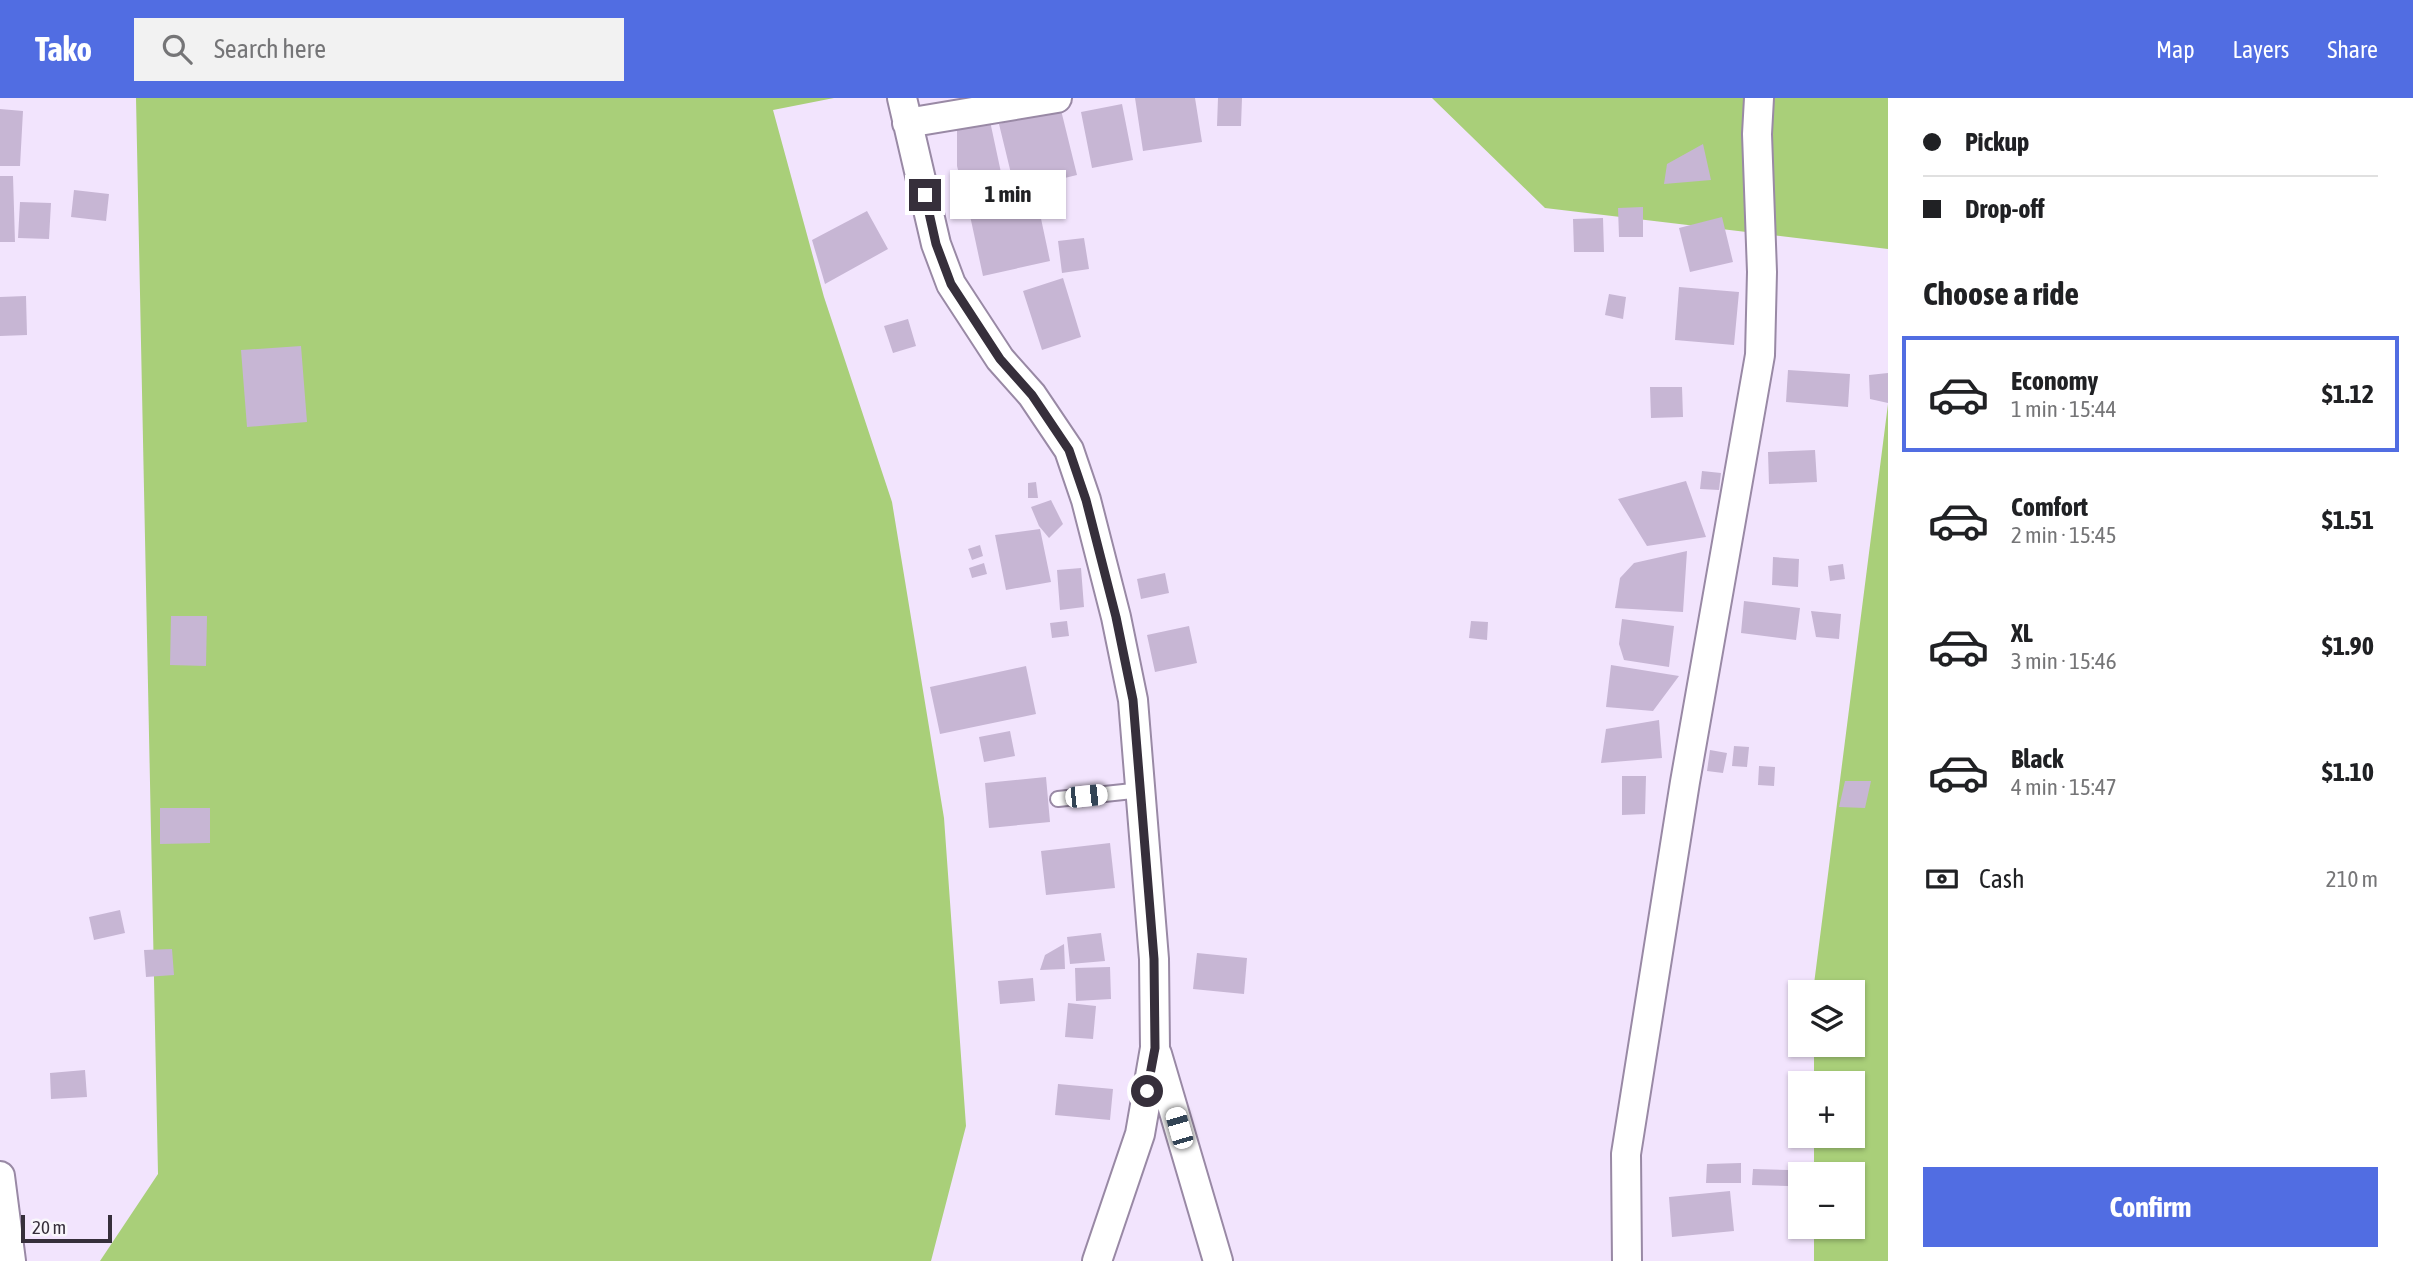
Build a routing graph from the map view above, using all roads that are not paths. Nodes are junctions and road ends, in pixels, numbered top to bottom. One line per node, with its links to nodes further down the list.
1 (1057, 98): 3 (street)
2 (1759, 98): 11 (street)
3 (904, 111): 4 (street)
4 (1142, 790): 5 (lane); 6 (street)
5 (1058, 799)
6 (1155, 1048): 9 (street); 10 (street)
7 (0, 1176): 8 (street)
8 (11, 1261)
9 (1097, 1261)
10 (1218, 1261)
11 (1627, 1261)

